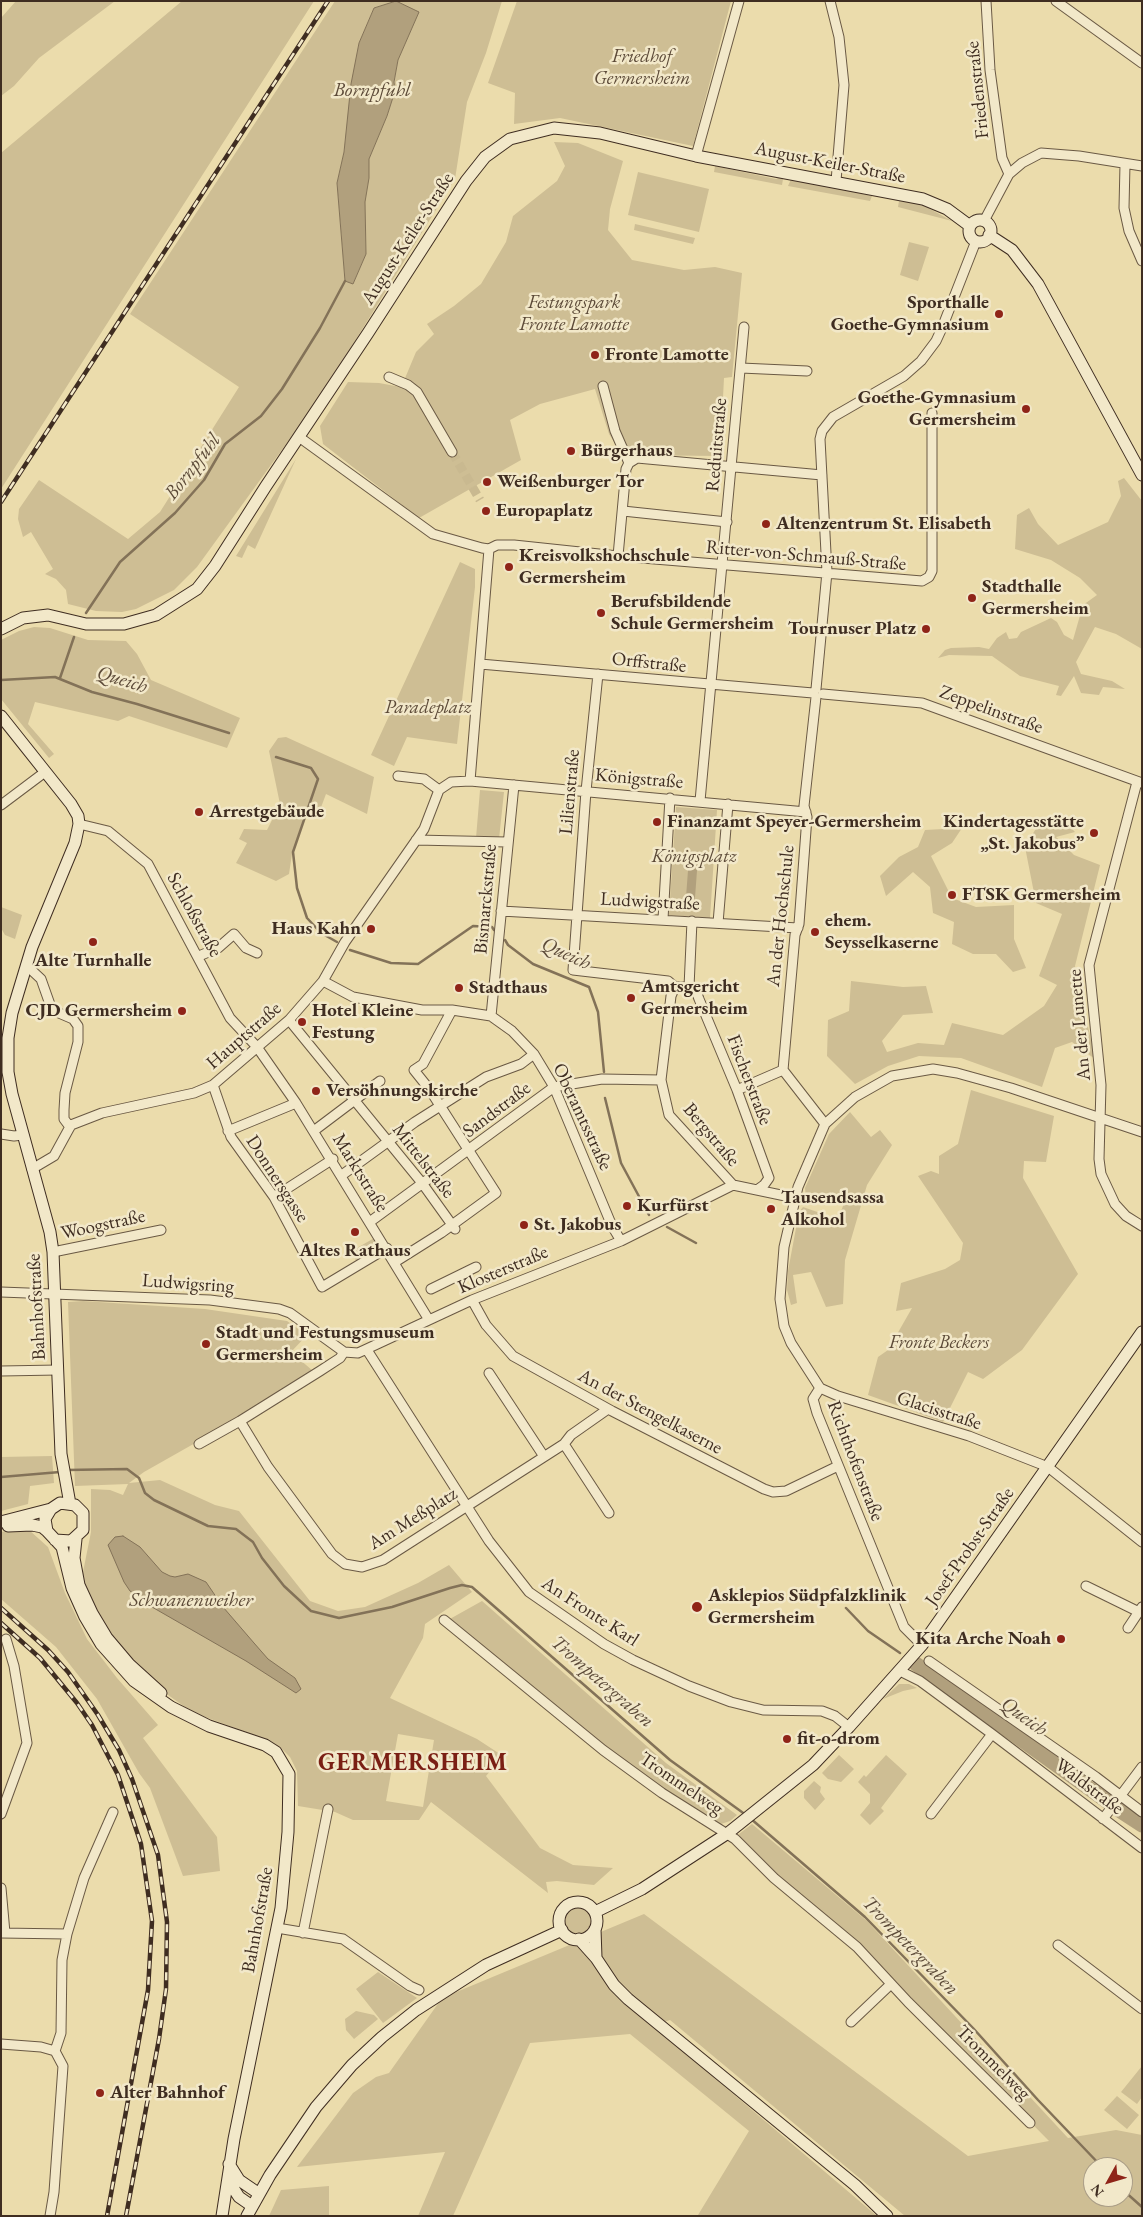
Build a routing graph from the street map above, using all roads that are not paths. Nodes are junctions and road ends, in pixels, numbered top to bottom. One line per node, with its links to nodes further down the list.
1 (739, 1): 6 (street)
2 (830, 1): 10 (street)
3 (986, 1): 9 (street, Friedenstraße)
4 (1056, 1): 5 (street)
5 (1142, 63)
6 (696, 156): 10 (street, August-Keiler-Straße); 22 (street, August-Keiler-Straße)
7 (1125, 164): 8 (street); 9 (street); 15 (street)
8 (1142, 166)
9 (1009, 174): 11 (street)
10 (836, 181): 12 (street, August-Keiler-Straße)
11 (984, 221): 12 (street); 13 (street)
12 (970, 226): 14 (street)
13 (990, 235): 14 (street); 24 (street)
14 (976, 241): 27 (street, An der Hochschule)
15 (1142, 261)
16 (744, 327): 17 (street, Reduitstraße)
17 (741, 368): 18 (street); 26 (street, Reduitstraße)
18 (807, 371)
19 (390, 377): 23 (street)
20 (603, 386): 25 (street)
21 (932, 413): 34 (street, Ritter-von-Schmauß-Straße)
22 (299, 436): 31 (street, Ritter-von-Schmauß-Straße); 35 (street, August-Keiler-Straße)
23 (452, 452)
24 (1138, 458): 28 (street)
25 (629, 463): 26 (street); 29 (street)
26 (731, 466): 27 (street); 30 (street, Reduitstraße)
27 (822, 475): 34 (street, An der Hochschule)
28 (1142, 475)
29 (623, 511): 30 (street); 32 (street)
30 (726, 522): 33 (street, Reduitstraße)
31 (489, 550): 32 (street, Ritter-von-Schmauß-Straße); 36 (street)
32 (618, 556): 33 (street, Ritter-von-Schmauß-Straße)
33 (721, 565): 34 (street, Ritter-von-Schmauß-Straße); 38 (street, Reduitstraße)
34 (827, 572): 39 (street, An der Hochschule)
35 (1, 629)
36 (480, 664): 37 (street, Orffstraße); 43 (street)
37 (598, 674): 38 (street, Orffstraße); 47 (street, Lilienstraße)
38 (711, 686): 39 (street, Orffstraße); 49 (street, Reduitstraße)
39 (817, 693): 44 (street, Zeppelinstraße); 52 (street, An der Hochschule)
40 (1, 716): 41 (street)
41 (45, 772): 51 (street); 53 (street)
42 (398, 776): 46 (street)
43 (470, 781): 45 (street, Königstraße); 46 (street, Königstraße)
44 (1140, 782): 82 (street, An der Lunette)
45 (514, 785): 47 (street, Königstraße); 55 (street, Bismarckstraße)
46 (439, 790): 54 (street, Hauptstraße)
47 (586, 791): 48 (street, Königstraße); 57 (street, Lilienstraße)
48 (670, 798): 49 (street, Königstraße); 58 (street)
49 (700, 801): 50 (street, Königstraße)
50 (728, 804): 52 (street, Königstraße); 60 (street)
51 (1, 805)
52 (806, 812): 61 (street, An der Hochschule)
53 (79, 824): 63 (street, Schloßstraße); 64 (street, Bahnhofstraße)
54 (416, 840): 55 (street); 65 (street, Hauptstraße)
55 (507, 842): 56 (street, Bismarckstraße)
56 (501, 911): 57 (street, Ludwigstraße); 69 (street, Bismarckstraße)
57 (577, 914): 58 (street, Ludwigstraße); 66 (street, Lilienstraße)
58 (663, 920): 59 (street, Ludwigstraße)
59 (692, 921): 60 (street, Ludwigstraße); 67 (street)
60 (718, 923): 61 (street, Ludwigstraße)
61 (798, 928): 73 (street, An der Hochschule)
62 (257, 953): 63 (street)
63 (199, 956): 71 (street, Schloßstraße)
64 (26, 965): 84 (street); 89 (street, Bahnhofstraße)
65 (323, 981): 68 (street, Oberamtsstraße); 70 (street, Hauptstraße)
66 (675, 987): 67 (street); 74 (street, Bergstraße)
67 (689, 987): 78 (street, Fischerstraße)
68 (452, 1010): 69 (street, Oberamtsstraße); 81 (street)
69 (491, 1016): 72 (street, Oberamtsstraße)
70 (289, 1020): 71 (street, Hauptstraße); 79 (street, Mittelstraße)
71 (257, 1048): 76 (street, Hauptstraße); 80 (street, Marktstraße)
72 (534, 1054): 77 (street, Oberamtsstraße); 81 (street)
73 (783, 1070): 78 (street); 83 (street)
74 (661, 1080): 77 (street, Sandstraße); 96 (street, Bergstraße)
75 (380, 1081): 79 (street)
76 (213, 1085): 84 (street, Hauptstraße); 86 (street, Donnersgasse)
77 (554, 1087): 91 (street, Sandstraße); 106 (street, Oberamtsstraße)
78 (737, 1090): 97 (street, Fischerstraße)
79 (354, 1100): 85 (street); 90 (street, Mittelstraße)
80 (296, 1103): 85 (street, Marktstraße); 86 (street)
81 (441, 1108): 90 (street); 91 (street)
82 (1100, 1118): 83 (street); 87 (street); 103 (street, An der Lunette)
83 (825, 1124): 100 (street, Richthofenstraße)
84 (70, 1127): 93 (street)
85 (315, 1130): 92 (street, Marktstraße)
86 (228, 1131): 99 (street, Donnersgasse)
87 (1142, 1132)
88 (1, 1134): 89 (street)
89 (22, 1135): 93 (street, Bahnhofstraße)
90 (389, 1142): 94 (street); 95 (street, Mittelstraße)
91 (468, 1152): 95 (street, Sandstraße); 98 (street)
92 (332, 1159): 94 (street, Marktstraße); 99 (street)
93 (32, 1169): 108 (street, Bahnhofstraße)
94 (342, 1175): 102 (street, Marktstraße)
95 (422, 1183): 102 (street, Sandstraße); 104 (street, Mittelstraße)
96 (733, 1185): 97 (street); 106 (street, Klosterstraße)
97 (757, 1190): 100 (street)
98 (493, 1195): 101 (street); 104 (street)
99 (274, 1197): 107 (street, Donnersgasse)
100 (795, 1198): 122 (street, Richthofenstraße)
101 (495, 1205)
102 (371, 1221): 107 (street, Marktstraße)
103 (1142, 1226)
104 (454, 1227): 109 (street)
105 (161, 1230): 108 (street, Woogstraße)
106 (621, 1241): 114 (street, Klosterstraße)
107 (387, 1248): 109 (street, Marktstraße)
108 (53, 1252): 113 (street, Bahnhofstraße)
109 (395, 1262): 115 (street, Marktstraße)
110 (472, 1268): 111 (street)
111 (431, 1289)
112 (1, 1292): 113 (street, Ludwigsring)
113 (55, 1294): 118 (street, Ludwigsring); 119 (street, Bahnhofstraße)
114 (472, 1300): 115 (street, Klosterstraße); 123 (street, An der Stengelkaserne)
115 (429, 1320): 117 (street, Klosterstraße)
116 (1142, 1332): 129 (street, Josef-Probst-Straße)
117 (367, 1350): 118 (street, Klosterstraße); 132 (street, An Fronte Karl)
118 (344, 1352): 124 (street)
119 (58, 1370): 120 (street); 130 (street, Bahnhofstraße)
120 (1, 1371)
121 (489, 1372): 127 (street)
122 (820, 1388): 128 (street, Richthofenstraße); 129 (street, Glacisstraße)
123 (608, 1409): 126 (street, Am Meßplatz); 128 (street, An der Stengelkaserne)
124 (240, 1421): 125 (street); 132 (street, Am Meßplatz)
125 (199, 1444)
126 (564, 1444): 127 (street, Am Meßplatz); 134 (street)
127 (543, 1456): 132 (street, Am Meßplatz)
128 (838, 1466): 145 (street, Richthofenstraße)
129 (1048, 1466): 139 (street, Glacisstraße); 145 (street, Josef-Probst-Straße)
130 (64, 1479): 131 (street, Bahnhofstraße); 133 (street, Bahnhofstraße)
131 (70, 1504): 133 (street); 138 (street, Bahnhofstraße)
132 (466, 1505): 149 (street, An Fronte Karl)
133 (54, 1506): 135 (street); 137 (street, Bahnhofstraße)
134 (609, 1513)
135 (1, 1522)
136 (1, 1527): 137 (street)
137 (51, 1536): 138 (street); 148 (street, Bahnhofstraße)
138 (76, 1539): 148 (street, Bahnhofstraße)
139 (1142, 1542)
140 (1086, 1586): 141 (street)
141 (1139, 1609): 143 (street)
142 (444, 1620): 159 (street, Trommelweg)
143 (1128, 1628)
144 (6, 1639): 156 (street)
145 (922, 1645): 147 (street, Josef-Probst-Straße)
146 (929, 1661): 152 (street)
147 (900, 1671): 149 (street, Josef-Probst-Straße); 150 (street, Waldstraße)
148 (189, 1716): 163 (street, Bahnhofstraße)
149 (849, 1727): 159 (street, Josef-Probst-Straße)
150 (992, 1734): 157 (street); 158 (street, Waldstraße)
151 (1142, 1767): 152 (street)
152 (1120, 1795): 155 (street); 158 (street)
153 (328, 1808): 167 (street)
154 (113, 1812): 168 (street)
155 (1142, 1812)
156 (1, 1814)
157 (931, 1814)
158 (1103, 1819): 160 (street, Waldstraße)
159 (728, 1834): 162 (street, Josef-Probst-Straße); 172 (street, Trommelweg)
160 (1142, 1848)
161 (1, 1888): 166 (street)
162 (595, 1912): 164 (street); 165 (street)
163 (277, 1928): 167 (street); 179 (street, Bahnhofstraße)
164 (595, 1929): 169 (street); 171 (street)
165 (562, 1930): 169 (street); 181 (street)
166 (3, 1933): 168 (street)
167 (303, 1933): 173 (street)
168 (67, 1934): 177 (street)
169 (579, 1939): 171 (street)
170 (1058, 1945): 174 (street)
171 (596, 1958): 185 (street)
172 (891, 1984): 175 (street); 178 (street, Trommelweg)
173 (419, 1990)
174 (1142, 2009)
175 (851, 2022)
176 (1, 2044): 177 (street)
177 (55, 2051): 183 (street)
178 (1030, 2123)
179 (230, 2164): 180 (street, Bahnhofstraße); 181 (street)
180 (226, 2184): 182 (street); 184 (street, Bahnhofstraße)
181 (258, 2193): 182 (street)
182 (249, 2211)
183 (50, 2216)
184 (222, 2216)
185 (887, 2216)

